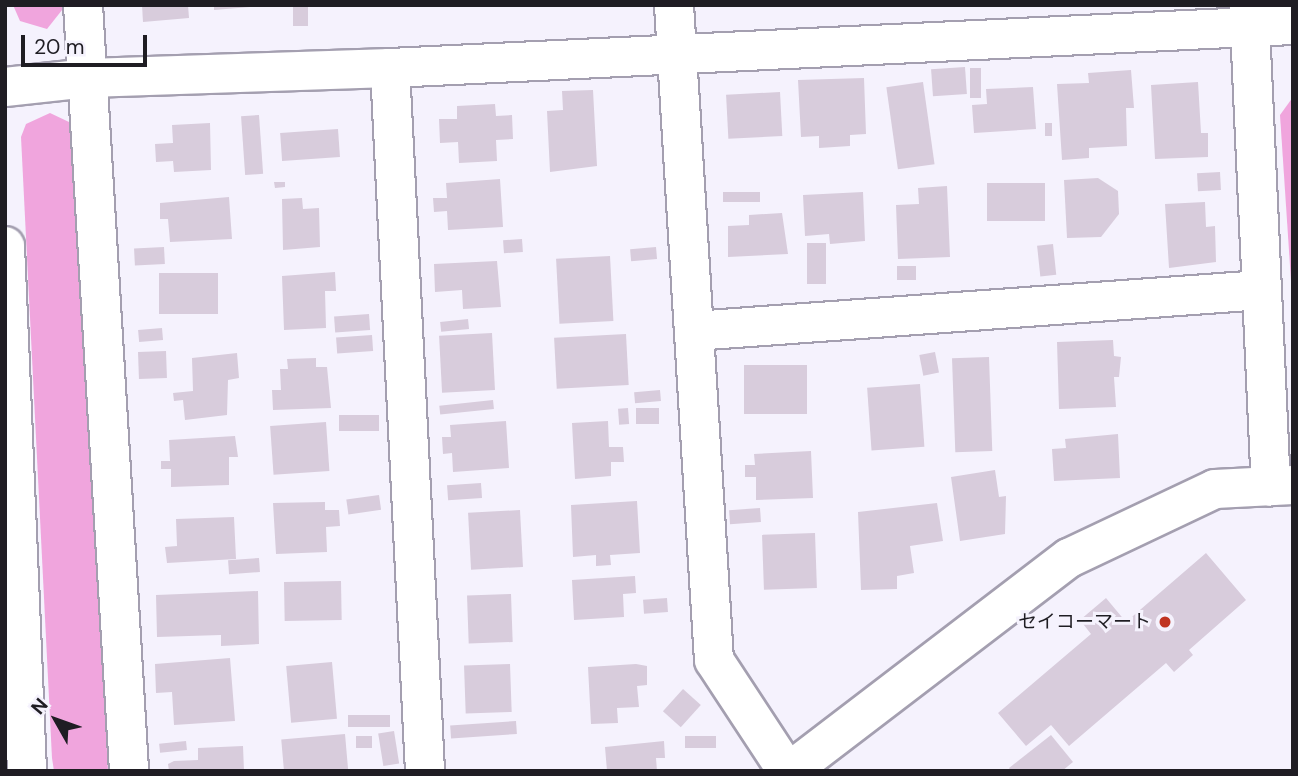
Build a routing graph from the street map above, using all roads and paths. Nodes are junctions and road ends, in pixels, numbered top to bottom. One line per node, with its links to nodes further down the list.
1 (83, 5): 7 (street)
2 (674, 5): 5 (street)
3 (1250, 16): 4 (street); 5 (street); 10 (street)
4 (1293, 25)
5 (677, 55): 6 (street); 11 (street)
6 (390, 68): 7 (street); 15 (street)
7 (88, 78): 8 (street); 14 (street)
8 (5, 87)
9 (5, 246): 13 (street)
10 (1262, 290): 11 (street); 12 (street)
11 (694, 331): 16 (street)
12 (1282, 486): 16 (street)
13 (27, 771)
14 (129, 771)
15 (425, 771)
16 (788, 771)

